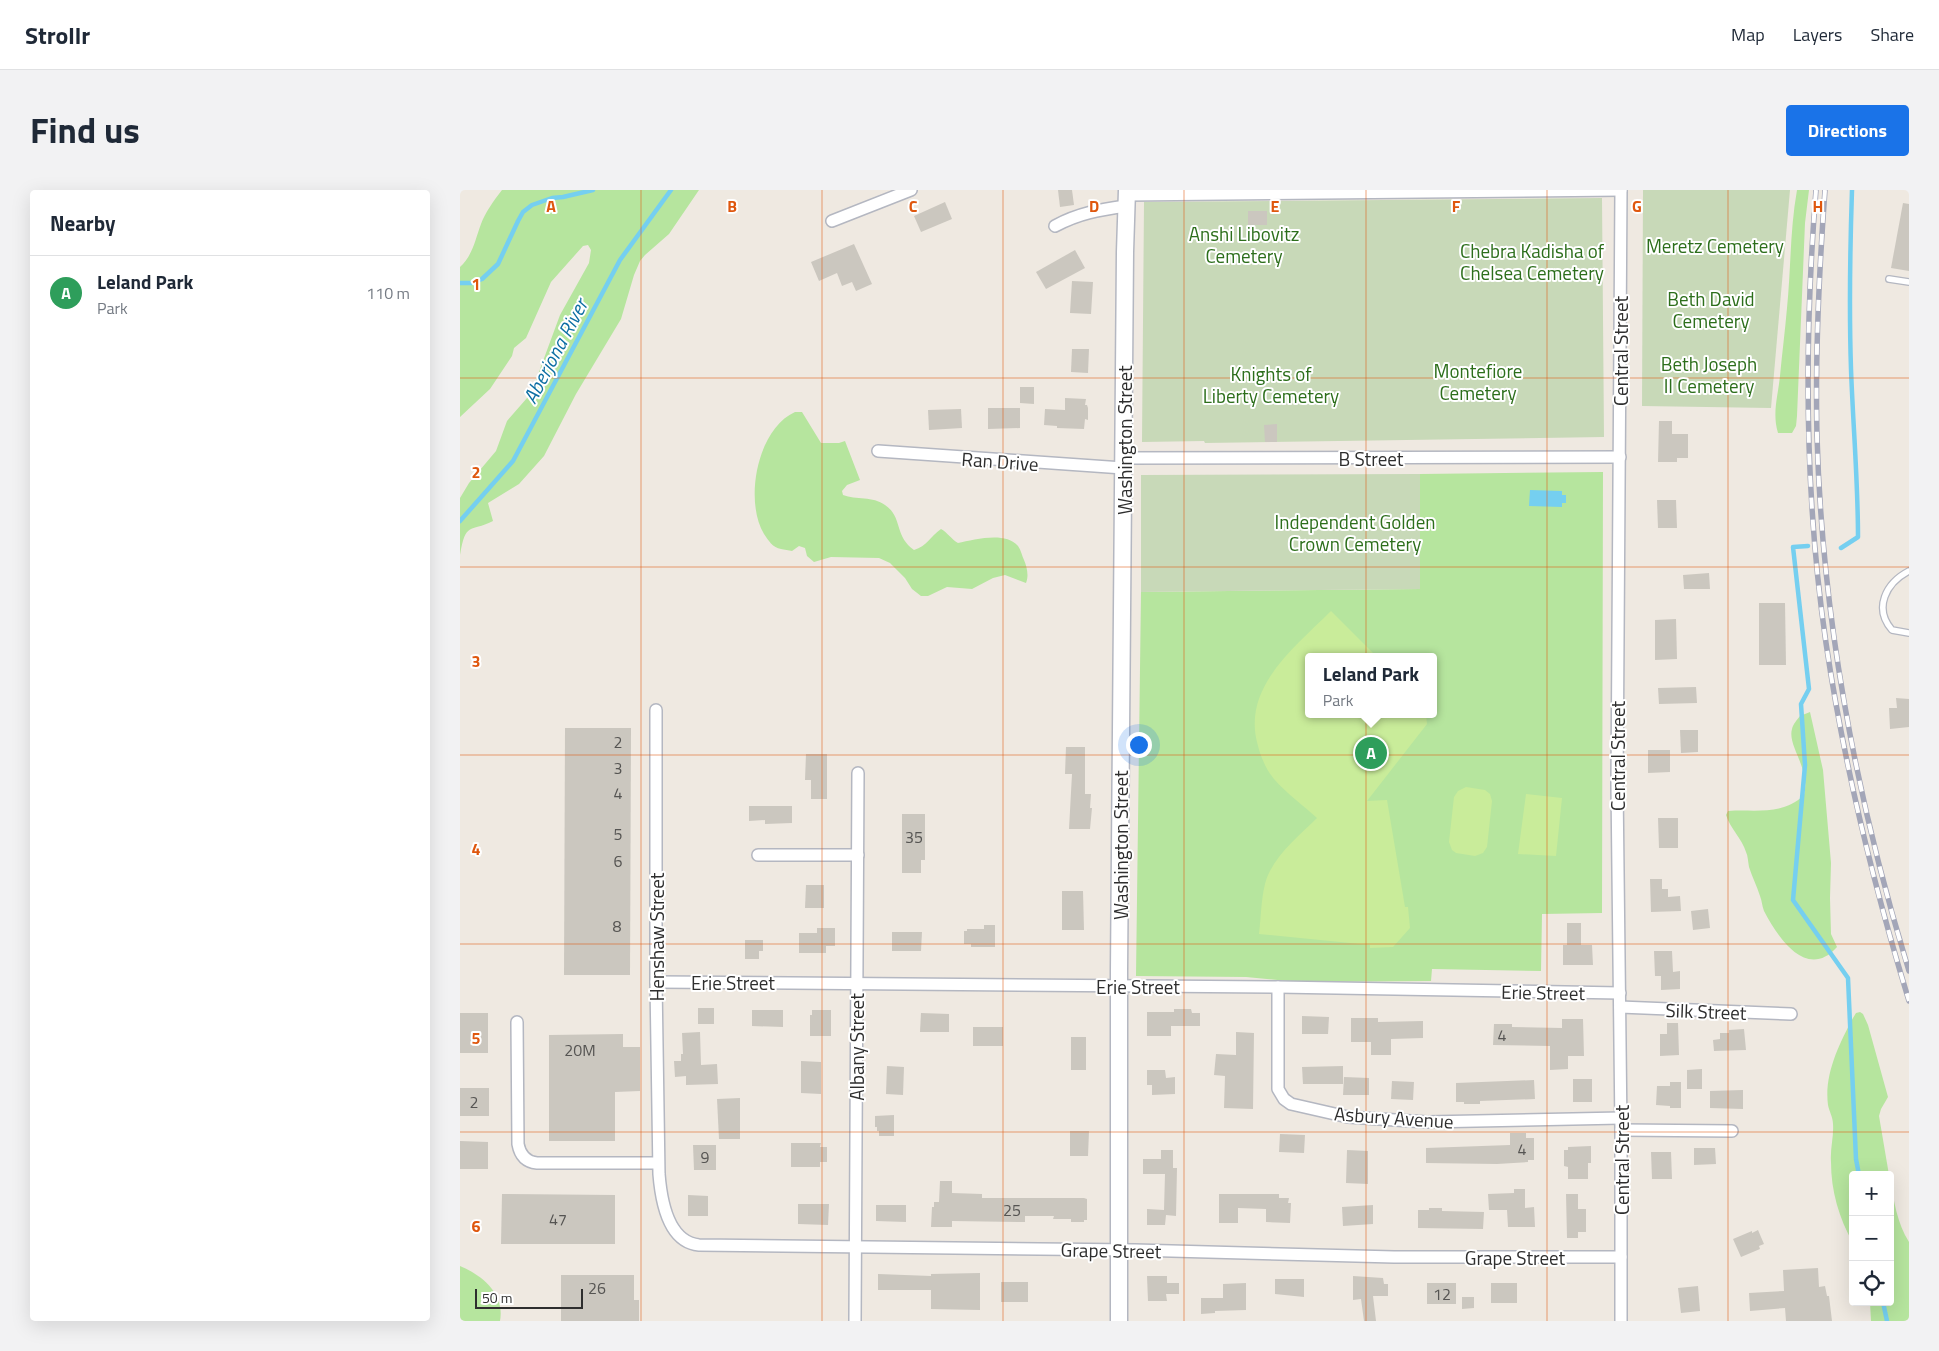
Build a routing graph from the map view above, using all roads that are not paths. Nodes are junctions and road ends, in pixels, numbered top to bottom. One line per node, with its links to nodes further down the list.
1 (911, 190): 4 (street)
2 (1621, 190): 3 (street); 9 (street, Central Street)
3 (1127, 197): 5 (street); 10 (main road, Washington Street)
4 (832, 221)
5 (1055, 226)
6 (1889, 279): 7 (lane)
7 (1909, 282)
8 (878, 451): 10 (street, Ran Drive)
9 (1620, 458): 10 (street, B Street); 21 (street, Central Street)
10 (1123, 463): 19 (main road, Washington Street)
11 (1909, 571): 12 (lane)
12 (1909, 632)
13 (656, 710): 17 (street, Henshaw Street)
14 (858, 773): 16 (street, Albany Street)
15 (758, 855): 16 (street)
16 (858, 855): 18 (street, Albany Street)
17 (656, 982): 18 (street, Erie Street); 28 (street, Henshaw Street)
18 (857, 983): 19 (street, Erie Street); 29 (street, Albany Street)
19 (1119, 986): 20 (street, Erie Street); 30 (main road, Washington Street)
20 (1278, 986): 21 (street, Erie Street); 25 (street, Asbury Avenue)
21 (1620, 993): 22 (street, Central Street)
22 (1620, 1007): 23 (street, Silk Street); 25 (street, Central Street)
23 (1791, 1014)
24 (517, 1022): 28 (street)
25 (1621, 1118): 26 (street, Central Street)
26 (1621, 1130): 27 (street); 31 (street, Central Street)
27 (1732, 1131)
28 (658, 1163): 29 (street, Grape Street)
29 (855, 1247): 30 (street, Grape Street); 32 (street, Albany Street)
30 (1118, 1250): 31 (street, Grape Street); 33 (main road, Washington Street)
31 (1621, 1257): 34 (street, Central Street)
32 (855, 1321)
33 (1118, 1321)
34 (1621, 1321)

